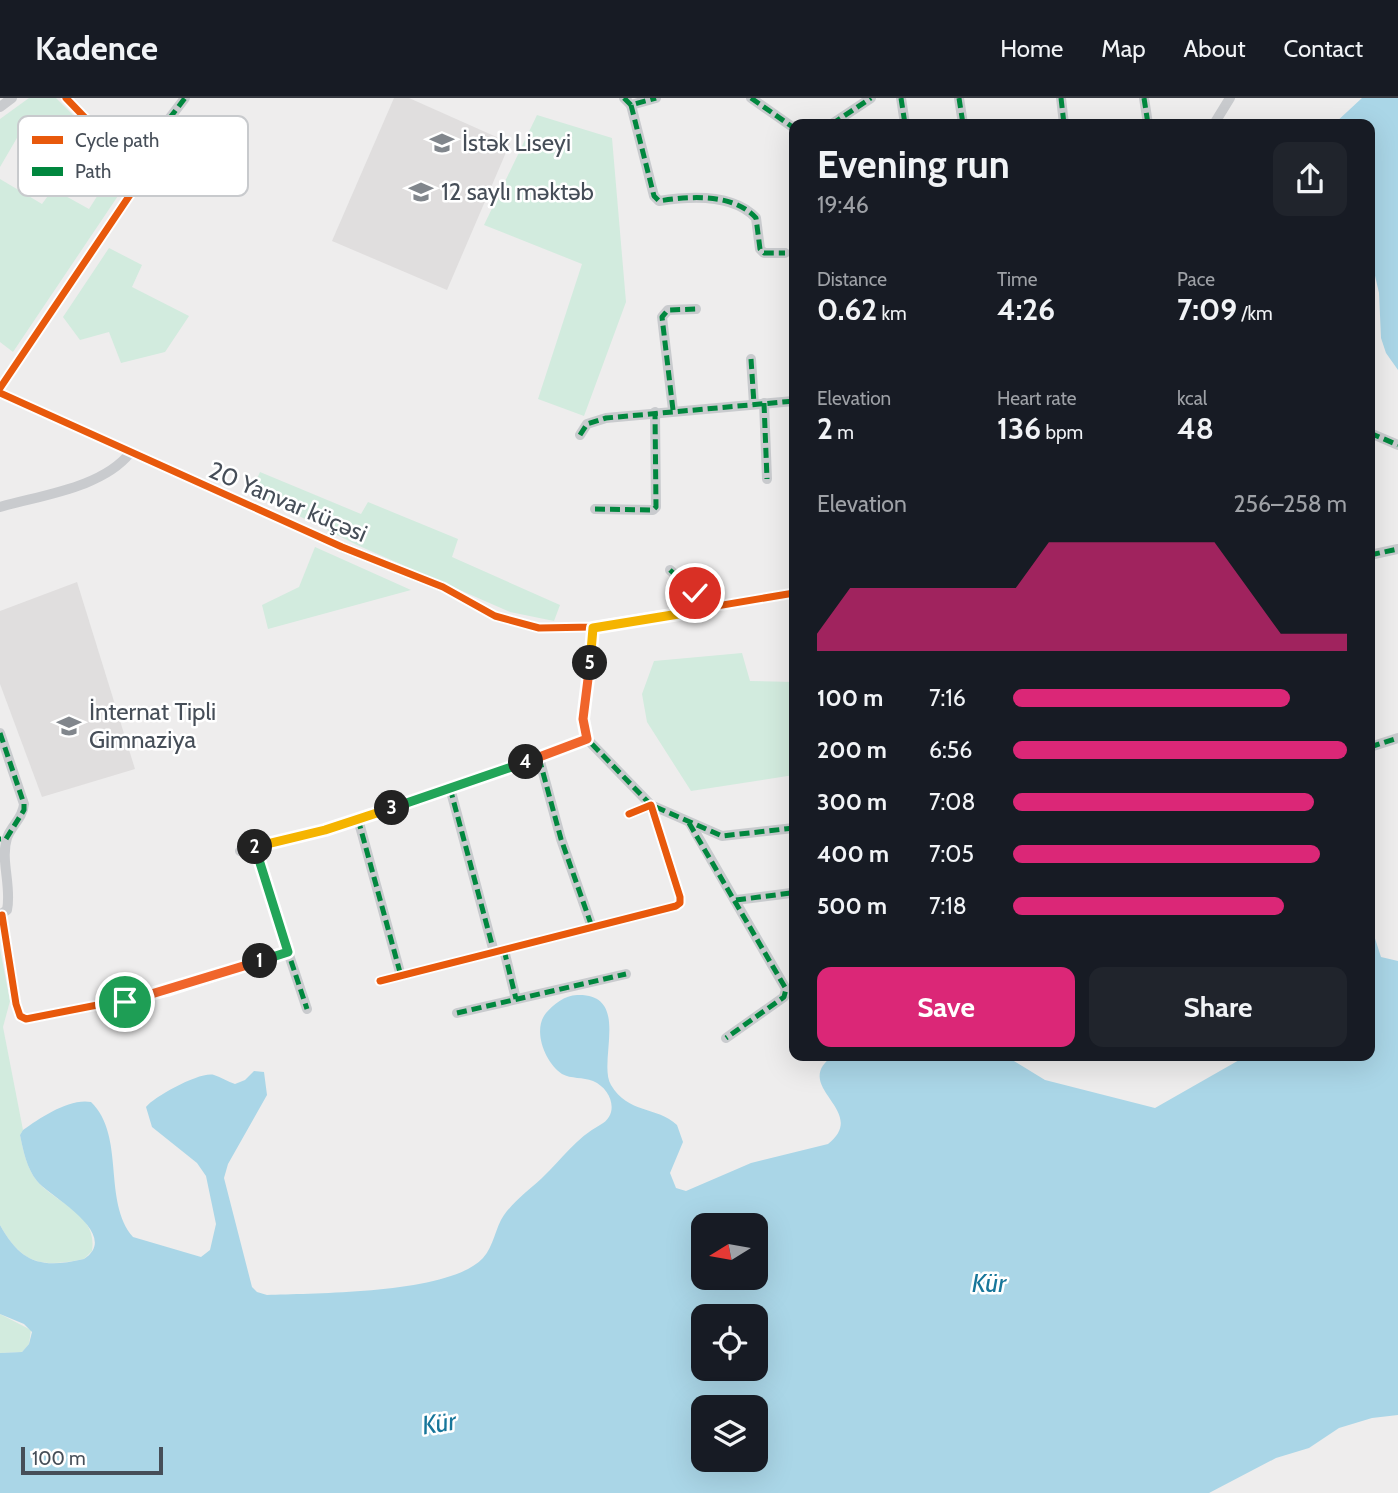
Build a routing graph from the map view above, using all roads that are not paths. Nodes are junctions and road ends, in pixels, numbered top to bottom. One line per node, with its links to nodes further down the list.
1 (12, 98): 13 (street)
2 (66, 98): 14 (street)
3 (185, 98): 15 (street)
4 (656, 98): 12 (street)
5 (751, 98): 22 (street)
6 (871, 98): 16 (street)
7 (901, 98): 17 (street)
8 (959, 98): 18 (street)
9 (1060, 98): 19 (street)
10 (1144, 98): 20 (street)
11 (1230, 98): 21 (street)
12 (627, 102): 24 (street)
13 (0, 107)
14 (84, 116)
15 (171, 116)
16 (840, 119)
17 (904, 119)
18 (962, 119)
19 (1063, 119)
20 (1147, 119)
21 (1217, 119)
22 (789, 125)
23 (129, 196): 27 (street)
24 (785, 253)
25 (696, 309): 30 (street)
26 (751, 359): 29 (street)
27 (0, 391): 35 (street, 20 Yanvar küçəsi)
28 (789, 401): 29 (street)
29 (759, 403): 30 (street); 36 (street)
30 (673, 410): 31 (street)
31 (655, 412): 32 (street); 38 (street)
32 (580, 435)
33 (1375, 435): 34 (street)
34 (1398, 445)
35 (131, 453): 37 (street); 44 (street, 20 Yanvar küçəsi)
36 (767, 479)
37 (0, 507)
38 (595, 509)
39 (1398, 550): 40 (street)
40 (1375, 554)
41 (670, 570): 43 (street)
42 (789, 594): 43 (street, 20 Yanvar küçəsi)
43 (703, 610): 44 (street, 20 Yanvar küçəsi)
44 (593, 628): 47 (street)
45 (0, 733): 56 (street)
46 (1398, 738): 48 (street)
47 (587, 739): 49 (street); 51 (street)
48 (1375, 745)
49 (539, 758): 50 (street); 62 (street)
50 (450, 789): 53 (street); 63 (street)
51 (651, 805): 52 (street); 54 (street); 62 (street)
52 (629, 814)
53 (358, 819): 57 (street); 66 (street)
54 (689, 823): 55 (street); 60 (street)
55 (789, 829)
56 (3, 839): 61 (street)
57 (253, 847): 58 (street); 64 (street)
58 (240, 851)
59 (789, 892): 60 (street)
60 (736, 900): 71 (street)
61 (1, 915): 64 (street)
62 (592, 927): 63 (street)
63 (499, 951): 66 (street); 68 (street)
64 (288, 952): 69 (street)
65 (626, 974): 68 (street)
66 (401, 976): 67 (street)
67 (380, 981)
68 (516, 999): 70 (street)
69 (307, 1009)
70 (457, 1013)
71 (726, 1038)

